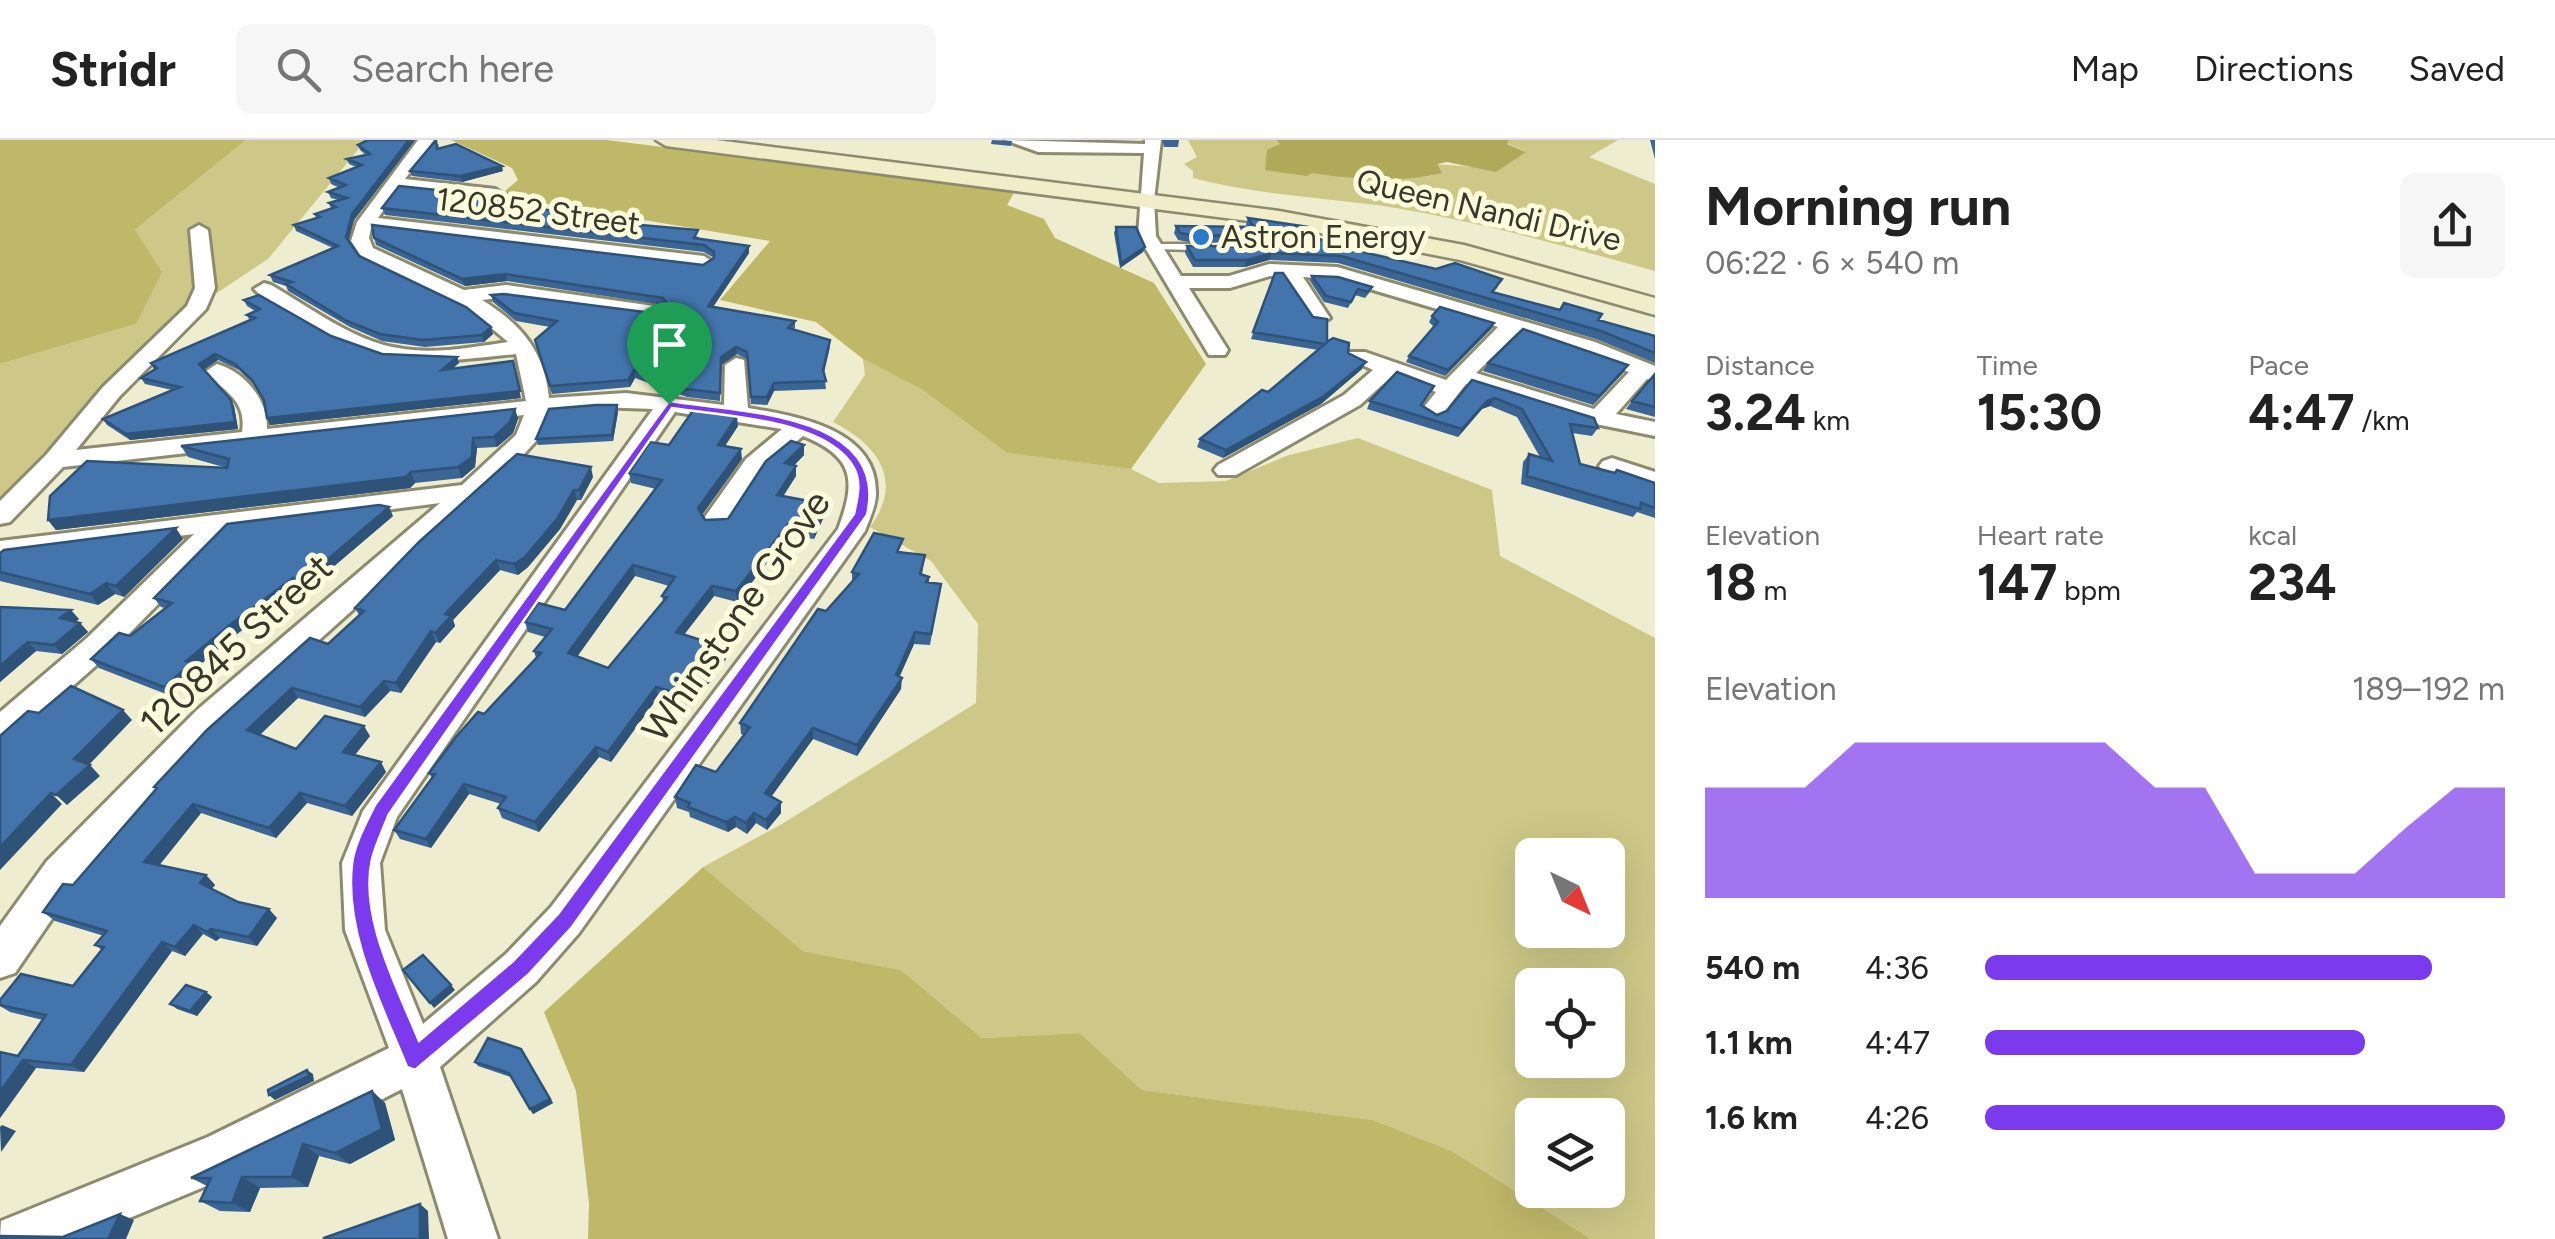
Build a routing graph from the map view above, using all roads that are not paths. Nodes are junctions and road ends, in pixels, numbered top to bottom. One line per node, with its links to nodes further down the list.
1 (426, 140): 7 (street)
2 (666, 140): 8 (main road, Queen Nandi Drive)
3 (772, 140): 8 (main road, Queen Nandi Drive)
4 (1013, 140): 5 (street)
5 (1055, 144): 6 (street)
6 (1153, 144): 8 (street)
7 (394, 184): 9 (street); 10 (street)
8 (1148, 192): 12 (street); 17 (main road, Queen Nandi Drive); 20 (main road, Queen Nandi Drive)
9 (495, 194)
10 (366, 222): 14 (street, 120852 Street); 19 (street)
11 (199, 230): 40 (street)
12 (1153, 246): 13 (lane); 16 (street)
13 (1194, 247)
14 (704, 262)
15 (1290, 272): 16 (street); 22 (street); 23 (street)
16 (1172, 282): 25 (street)
17 (1655, 285)
18 (264, 289): 24 (street)
19 (458, 297): 21 (street); 24 (street)
20 (1655, 307)
21 (654, 311)
22 (1320, 318)
23 (1512, 326): 30 (street); 31 (street)
24 (524, 346): 33 (street)
25 (1217, 350)
26 (1357, 357): 28 (street)
27 (736, 365): 35 (street)
28 (1388, 368): 31 (street); 42 (street)
29 (217, 371): 39 (street)
30 (1649, 372): 36 (street)
31 (1458, 383): 34 (street); 36 (street)
32 (669, 404): 33 (street, Whinstone Grove); 35 (street, Whinstone Grove); 51 (street)
33 (540, 406): 39 (street, Whinstone Grove); 44 (street, 120845 Street)
34 (1432, 412)
35 (736, 414): 37 (street, Whinstone Grove)
36 (1594, 417): 38 (street)
37 (801, 426): 47 (street); 51 (street, Whinstone Grove)
38 (1655, 429)
39 (253, 438): 40 (street, Whinstone Grove)
40 (55, 460): 45 (street)
41 (1612, 466): 43 (street)
42 (1226, 470)
43 (1655, 481)
44 (467, 492): 46 (street); 50 (street, 120845 Street)
45 (0, 516)
46 (226, 519): 48 (street); 49 (street)
47 (716, 521)
48 (0, 550)
49 (0, 731)
50 (0, 958)
51 (415, 1059): 52 (street, Whinstone Grove); 53 (street)
52 (20, 1239)
53 (472, 1239)

